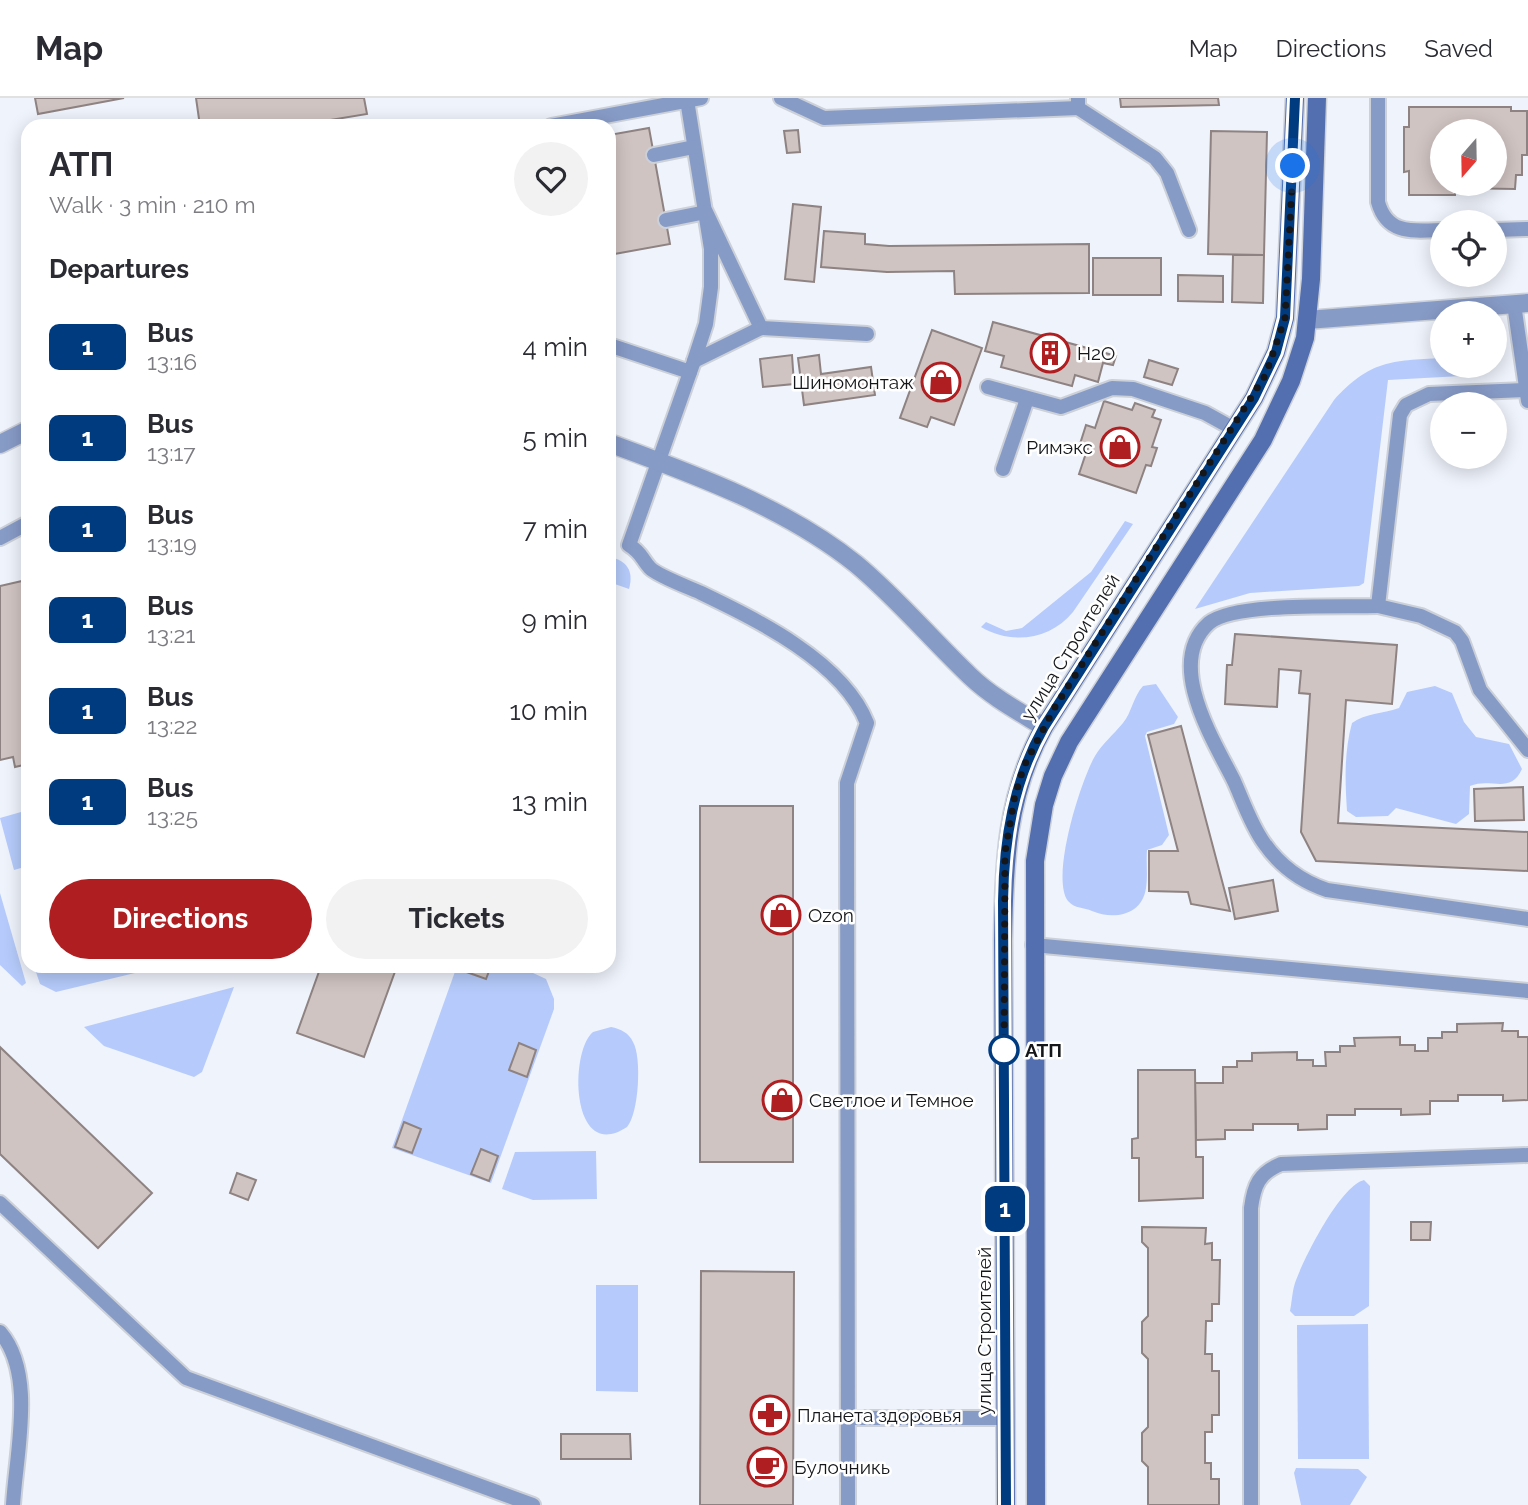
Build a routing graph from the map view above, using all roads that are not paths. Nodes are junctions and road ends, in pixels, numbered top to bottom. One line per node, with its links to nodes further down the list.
1 (781, 98): 6 (lane)
2 (1295, 98): 17 (main road, улица Строителей)
3 (1317, 98): 18 (main road)
4 (1378, 98): 14 (lane)
5 (694, 99): 7 (lane); 8 (lane)
6 (1078, 103): 13 (lane)
7 (588, 119)
8 (694, 147): 9 (lane); 10 (lane)
9 (654, 155)
10 (706, 212): 11 (lane); 19 (lane); 22 (lane)
11 (666, 220)
12 (1528, 229): 15 (lane)
13 (1189, 230)
14 (1430, 230)
15 (1507, 230)
16 (1521, 303): 18 (street); 24 (lane)
17 (1285, 318): 18 (main road); 26 (main road, улица Строителей)
18 (1307, 320): 36 (main road)
19 (761, 328): 20 (lane); 22 (lane)
20 (867, 334)
21 (616, 347): 22 (lane)
22 (692, 367): 30 (lane)
23 (988, 387): 25 (lane)
24 (1526, 395): 34 (lane)
25 (1027, 399): 26 (lane); 31 (lane)
26 (1234, 429): 35 (main road, улица Строителей)
27 (21, 434): 28 (street)
28 (0, 444)
29 (616, 446): 30 (street)
30 (659, 461): 35 (street); 45 (lane)
31 (1003, 469)
32 (21, 527): 33 (lane)
33 (0, 538)
34 (1378, 606): 37 (lane); 38 (lane)
35 (1044, 727): 36 (main road); 44 (main road, улица Строителей)
36 (1069, 742): 39 (main road)
37 (1528, 750)
38 (1528, 919)
39 (1033, 945): 40 (lane); 50 (main road)
40 (1528, 991)
41 (1528, 1155): 51 (lane)
42 (0, 1203): 47 (lane)
43 (0, 1332): 46 (lane)
44 (1006, 1418): 45 (lane); 49 (main road, улица Строителей)
45 (848, 1419): 48 (lane)
46 (13, 1505)
47 (533, 1505)
48 (848, 1505)
49 (1006, 1505)
50 (1036, 1505)
51 (1251, 1505)

